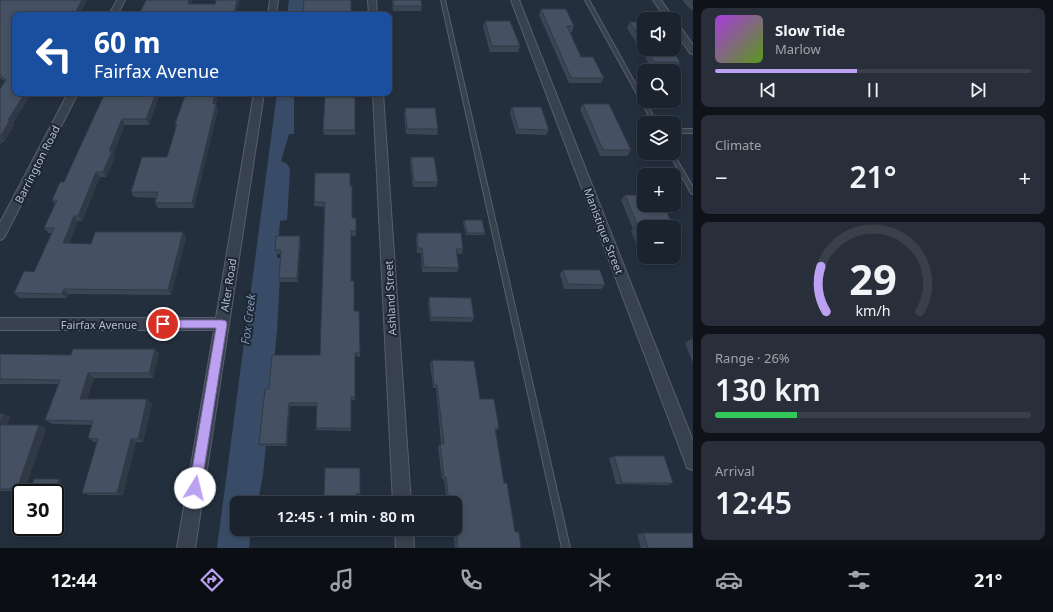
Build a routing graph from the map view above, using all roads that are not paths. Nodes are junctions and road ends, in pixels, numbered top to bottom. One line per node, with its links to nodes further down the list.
1 (121, 0): 8 (street)
2 (274, 0): 9 (street)
3 (372, 0): 10 (street)
4 (443, 0): 30 (lane)
5 (515, 0): 25 (street, Manistique Street)
6 (587, 0): 17 (lane)
7 (657, 0): 11 (street)
8 (115, 12)
9 (272, 12)
10 (373, 12)
11 (665, 12)
12 (681, 34): 13 (street)
13 (693, 51)
14 (71, 96): 22 (street, Barrington Road)
15 (259, 96): 24 (street, Alter Road)
16 (378, 96): 26 (street, Ashland Street)
17 (651, 116)
18 (693, 130): 19 (lane)
19 (681, 131)
20 (675, 160): 21 (lane)
21 (693, 192)
22 (0, 235)
23 (0, 324): 24 (street, Fairfax Avenue)
24 (222, 324): 28 (street, Alter Road)
25 (693, 462)
26 (402, 496)
27 (404, 536): 29 (street)
28 (186, 548)
29 (405, 548)
30 (566, 548)

